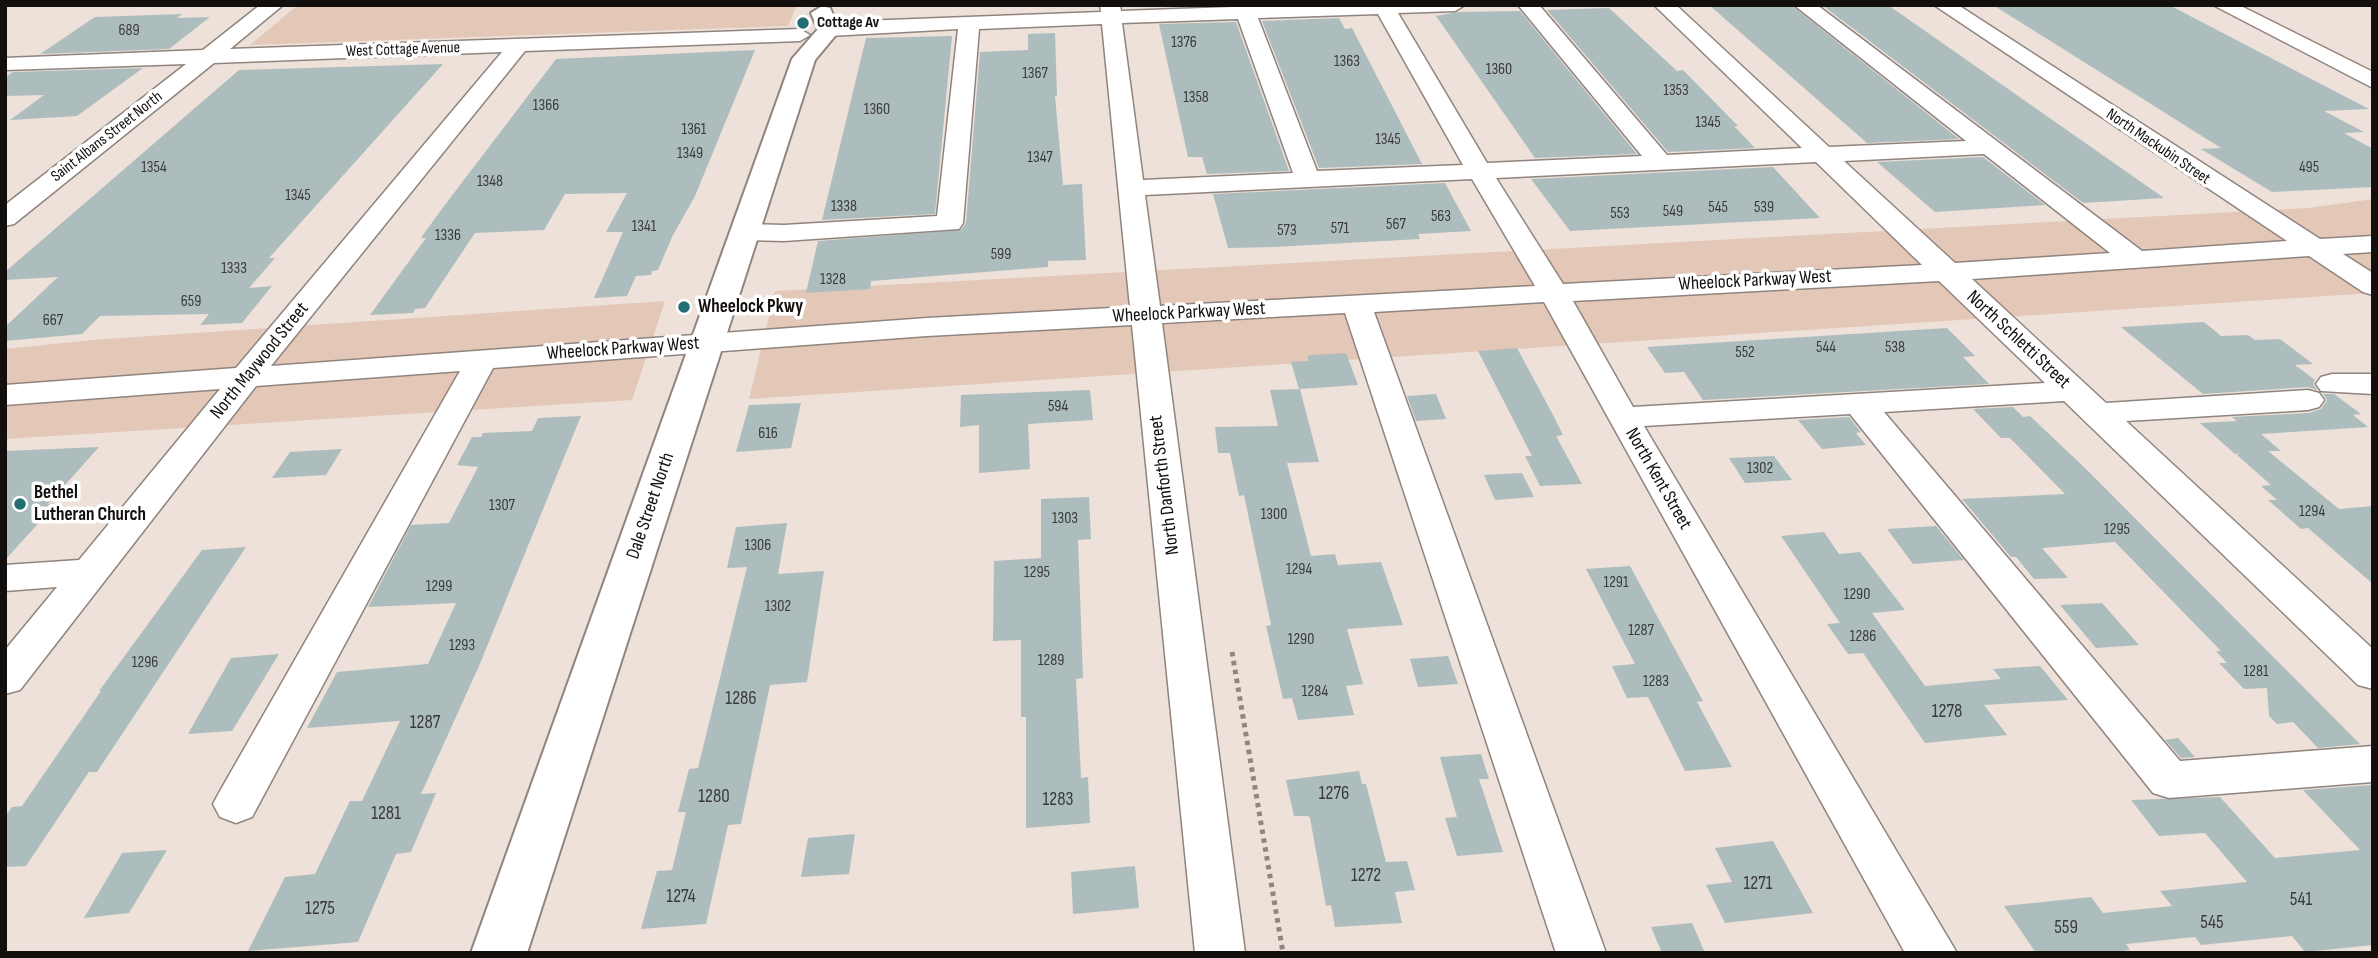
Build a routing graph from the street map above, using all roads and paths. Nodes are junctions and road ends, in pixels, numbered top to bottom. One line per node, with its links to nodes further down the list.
1 (273, 5): 15 (street, Saint Albans Street North)
2 (1455, 5): 8 (street)
3 (1528, 5): 20 (street)
4 (1664, 5): 19 (street, North Schletti Street)
5 (1804, 5): 18 (street)
6 (1944, 5): 27 (street, North Mackubin Street)
7 (2223, 5): 17 (street)
8 (1384, 7): 10 (street); 21 (street, North Kent Street)
9 (1111, 11): 10 (street); 12 (street); 23 (street, North Danforth Street)
10 (1246, 13): 22 (street)
11 (825, 16): 12 (street); 14 (main road, Dale Street North)
12 (969, 23): 25 (street)
13 (518, 46): 14 (street, West Cottage Avenue); 15 (street, West Cottage Avenue); 36 (street, North Maywood Street)
14 (802, 47): 25 (main road, Dale Street North)
15 (210, 57): 16 (street, West Cottage Avenue); 24 (street, Saint Albans Street North)
16 (5, 64)
17 (2373, 80)
18 (1986, 147): 19 (street); 28 (street)
19 (1823, 155): 20 (street); 29 (street, North Schletti Street)
20 (1660, 162): 21 (street)
21 (1480, 172): 22 (street); 31 (street, North Kent Street)
22 (1308, 180): 23 (street)
23 (1131, 188): 33 (street, North Danforth Street)
24 (5, 218)
25 (746, 232): 34 (main road, Dale Street North)
26 (2373, 244): 27 (street, Wheelock Parkway West)
27 (2315, 248): 28 (street, Wheelock Parkway West); 30 (street, North Mackubin Street)
28 (2137, 260): 29 (street, Wheelock Parkway West)
29 (1947, 272): 31 (street, Wheelock Parkway West); 39 (street, North Schletti Street)
30 (2373, 286)
31 (1553, 291): 32 (street, Wheelock Parkway West); 41 (street, North Kent Street)
32 (1356, 303): 33 (street, Wheelock Parkway West); 52 (street)
33 (1144, 315): 34 (street, Wheelock Parkway West); 50 (street, North Danforth Street)
34 (707, 342): 35 (street, Wheelock Parkway West); 49 (main road, Dale Street North)
35 (482, 359): 36 (street, Wheelock Parkway West); 48 (street)
36 (248, 377): 38 (street, Wheelock Parkway West); 42 (street, North Maywood Street)
37 (2373, 384): 39 (street)
38 (8, 397)
39 (2084, 402): 40 (street); 45 (street, North Schletti Street)
40 (1859, 403): 41 (street); 47 (street)
41 (1622, 417): 53 (street, North Kent Street)
42 (91, 572): 43 (street); 46 (street, North Maywood Street)
43 (5, 578)
44 (1232, 652): 51 (path)
45 (2373, 674)
46 (5, 679)
47 (2373, 764)
48 (236, 804)
49 (499, 953)
50 (1220, 953)
51 (1283, 953)
52 (1581, 953)
53 (1932, 953)

